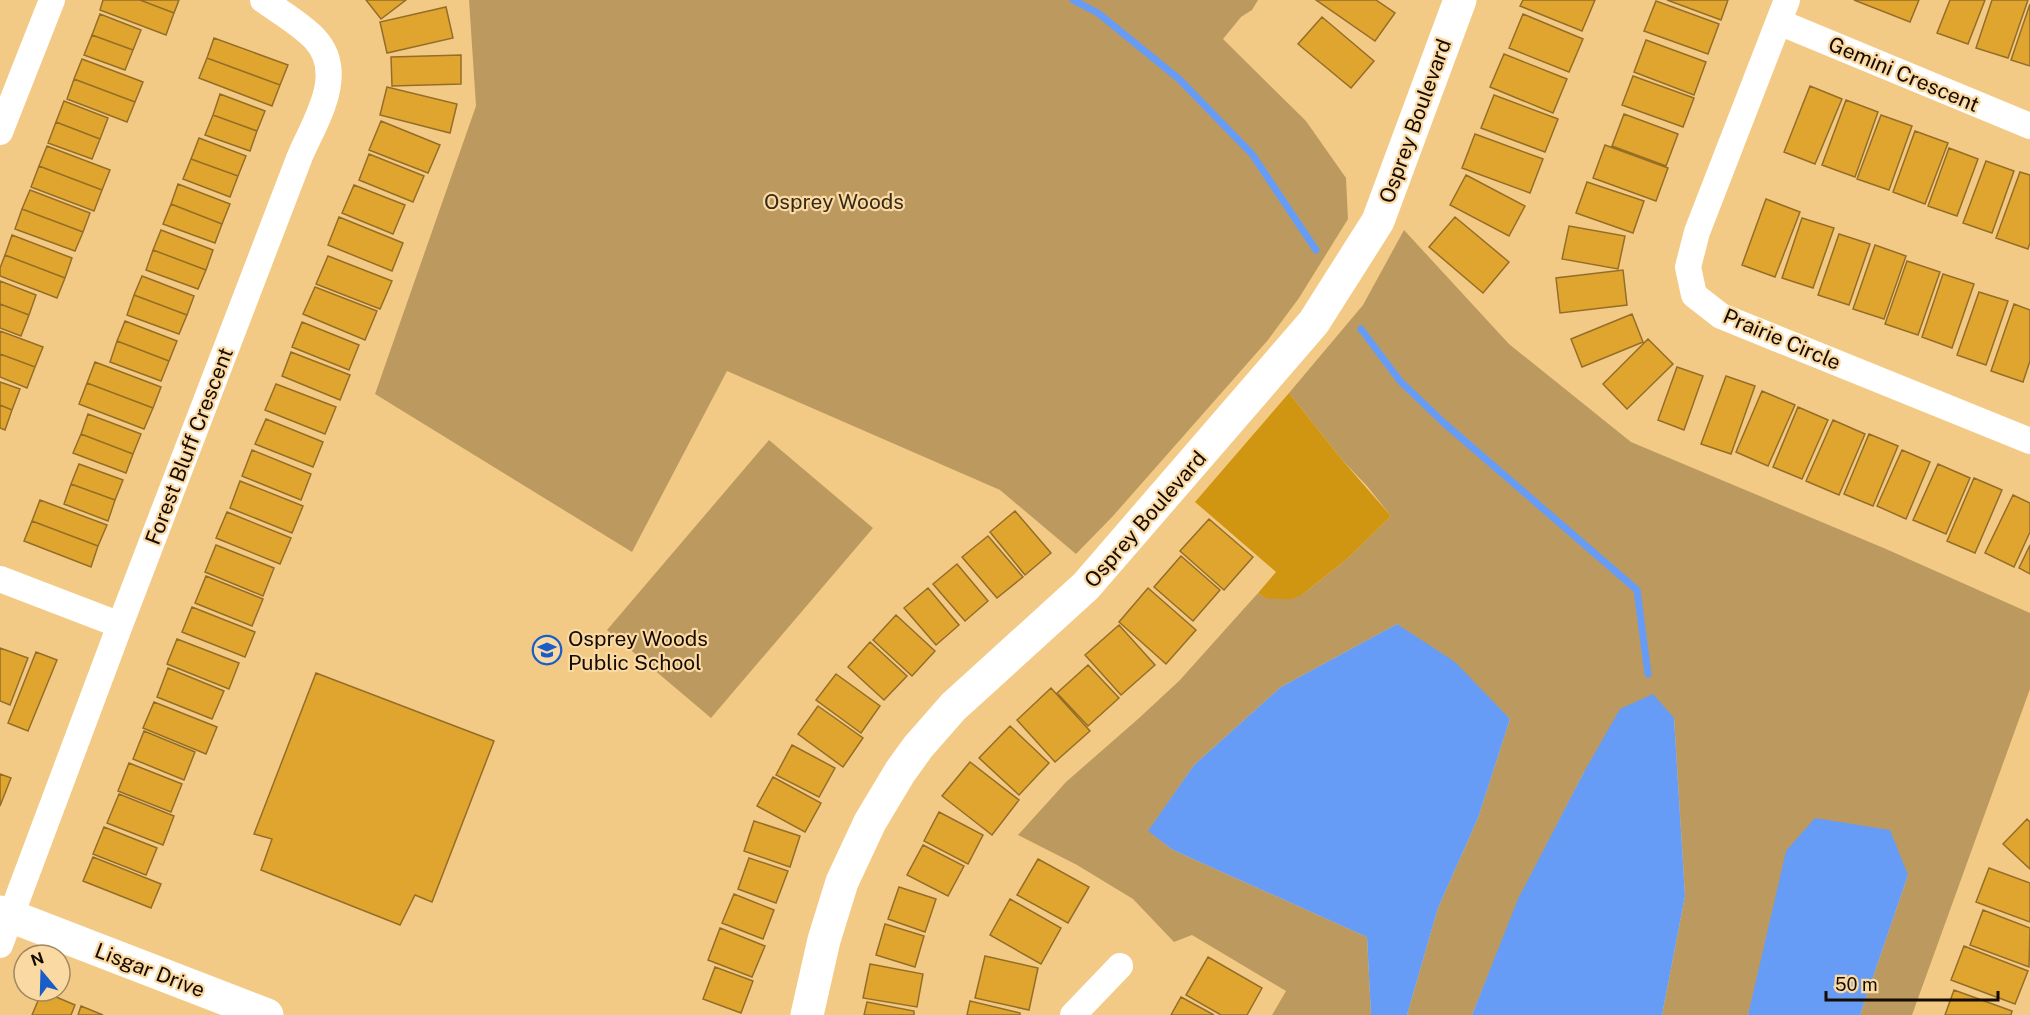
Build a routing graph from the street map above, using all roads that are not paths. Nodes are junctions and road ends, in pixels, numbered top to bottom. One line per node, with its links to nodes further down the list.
1 (51, 0): 6 (street)
2 (262, 0): 9 (street, Forest Bluff Crescent)
3 (1460, 0): 13 (street, Osprey Boulevard)
4 (1783, 11): 5 (street, Gemini Crescent); 7 (street, Prairie Circle)
5 (2030, 126)
6 (0, 132)
7 (2030, 441)
8 (0, 579): 9 (street)
9 (120, 626): 10 (street, Forest Bluff Crescent)
10 (4, 924): 12 (street, Lisgar Drive)
11 (1120, 966): 14 (street)
12 (267, 1015)
13 (807, 1015)
14 (1073, 1015)

